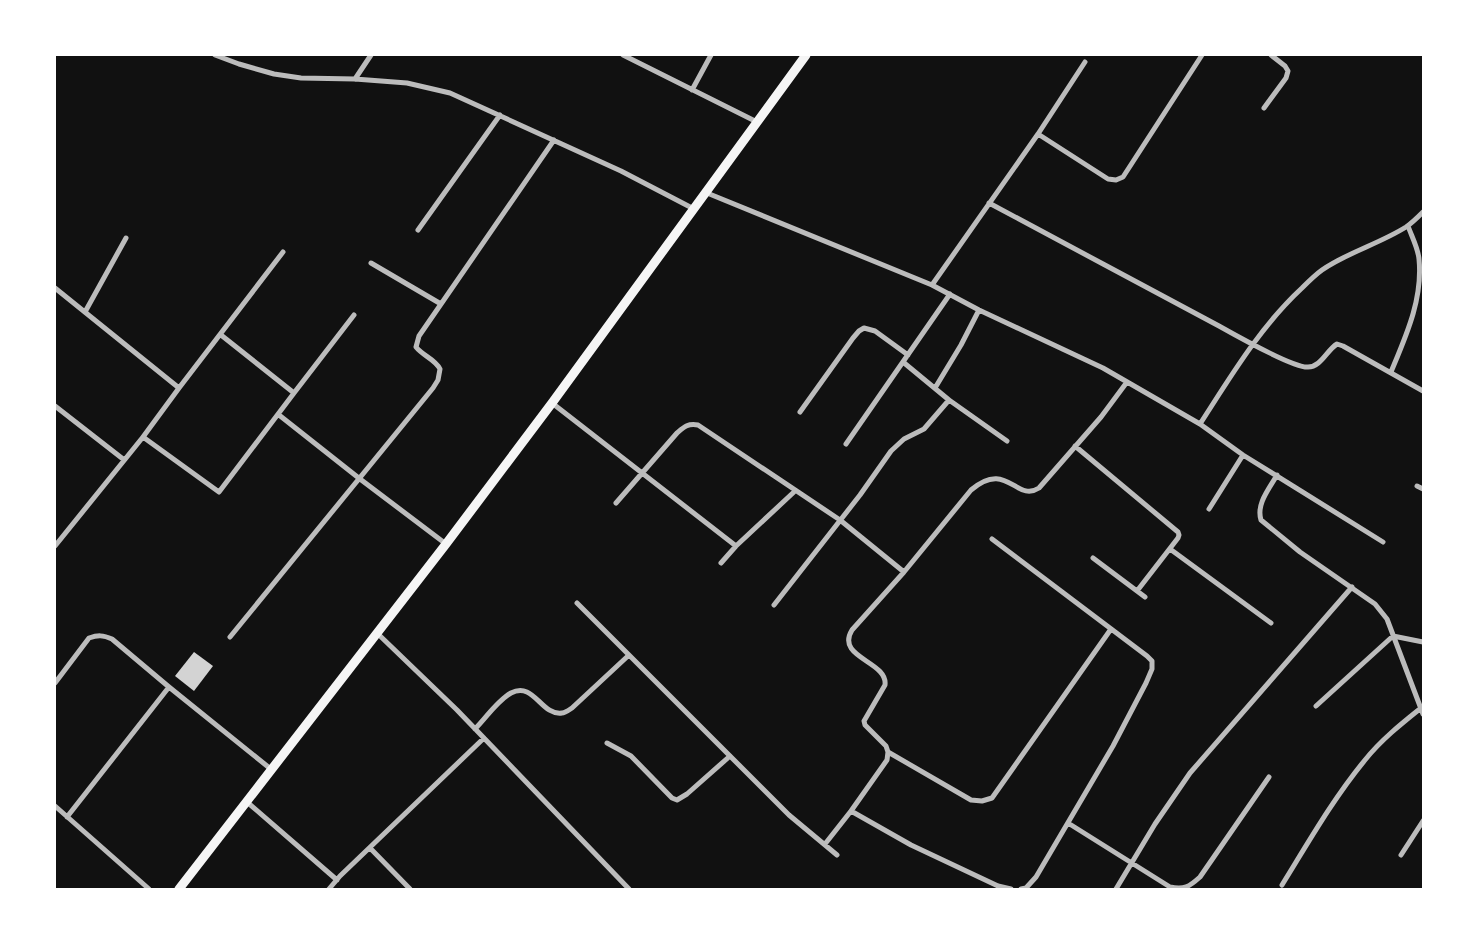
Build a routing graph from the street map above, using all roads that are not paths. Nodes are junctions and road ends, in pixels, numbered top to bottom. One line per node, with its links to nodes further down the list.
1 (215, 55): 9 (street)
2 (371, 55): 9 (street)
3 (623, 55): 10 (street)
4 (711, 55): 10 (street)
5 (806, 55): 13 (main road)
6 (1202, 55): 14 (street)
7 (1271, 55): 11 (street)
8 (1085, 62): 14 (street)
9 (355, 79): 12 (street)
10 (692, 90): 13 (street)
11 (1264, 108)
12 (500, 115): 15 (street); 21 (street)
13 (757, 122): 16 (main road)
14 (1038, 134): 17 (street)
15 (554, 140): 18 (street); 28 (street)
16 (707, 193): 18 (main road); 25 (street)
17 (989, 202): 25 (street); 33 (street)
18 (694, 210): 43 (main road)
19 (1423, 212): 20 (street)
20 (1408, 226): 33 (street); 36 (street)
21 (418, 230)
22 (126, 238): 30 (street)
23 (284, 252): 32 (street)
24 (371, 263): 28 (street)
25 (932, 285): 27 (street)
26 (55, 288): 30 (street)
27 (950, 294): 29 (street); 34 (street)
28 (441, 304): 56 (street)
29 (980, 310): 37 (street); 39 (street)
30 (85, 312): 38 (street)
31 (354, 315): 41 (street)
32 (221, 335): 38 (street); 41 (street)
33 (1252, 344): 36 (street); 47 (street)
34 (908, 355): 35 (street); 45 (street)
35 (903, 362): 39 (street); 50 (street)
36 (1392, 372): 40 (street)
37 (1127, 382): 47 (street); 51 (street)
38 (179, 388): 48 (street)
39 (935, 388): 42 (street)
40 (1423, 391)
41 (294, 393): 46 (street)
42 (949, 400): 49 (street); 60 (street)
43 (552, 403): 54 (street); 63 (main road)
44 (55, 406): 53 (street)
45 (800, 412)
46 (279, 415): 48 (street); 56 (street)
47 (1200, 424): 52 (street)
48 (143, 437): 53 (street)
49 (1007, 441)
50 (846, 444)
51 (1075, 446): 66 (street); 69 (street)
52 (1243, 455): 55 (street); 59 (street)
53 (123, 459): 64 (street)
54 (643, 473): 57 (street); 58 (street); 65 (street)
55 (1276, 475): 62 (street); 70 (street)
56 (360, 479): 63 (street); 79 (street)
57 (795, 491): 60 (street); 65 (street)
58 (616, 503)
59 (1208, 509)
60 (840, 520): 69 (street); 74 (street)
61 (992, 539): 76 (street)
62 (1383, 542)
63 (446, 544): 77 (main road)
64 (55, 546)
65 (736, 546): 68 (street)
66 (1170, 549): 71 (street); 75 (street)
67 (1093, 558): 71 (street)
68 (721, 563)
69 (904, 572): 90 (street)
70 (1352, 587): 78 (street); 104 (street)
71 (1137, 591): 72 (street)
72 (1144, 597)
73 (577, 603): 81 (street)
74 (774, 605)
75 (1271, 624)
76 (1112, 629): 90 (street); 99 (street)
77 (376, 633): 87 (street); 92 (main road)
78 (1393, 636): 80 (street); 84 (street); 85 (street)
79 (230, 637)
80 (1423, 642)
81 (628, 655): 87 (street); 91 (street)
82 (55, 683): 83 (street)
83 (169, 687): 92 (street); 97 (street)
84 (1316, 706)
85 (1421, 708): 86 (street); 106 (street)
86 (1423, 714)
87 (476, 729): 88 (street)
88 (484, 738): 101 (street); 111 (street)
89 (607, 743): 91 (street)
90 (888, 752): 96 (street)
91 (730, 756): 100 (street)
92 (272, 770): 94 (main road)
93 (1269, 777): 104 (street)
94 (247, 802): 105 (street); 108 (main road)
95 (55, 806): 97 (street)
96 (851, 811): 100 (street); 112 (street)
97 (66, 816): 107 (street)
98 (1423, 821): 103 (street)
99 (1068, 823): 104 (street); 113 (street)
100 (825, 844): 102 (street)
101 (370, 848): 105 (street); 110 (street)
102 (837, 855)
103 (1401, 855)
104 (1131, 864): 114 (street)
105 (337, 880): 109 (street)
106 (1282, 886)
107 (149, 889)
108 (179, 889)
109 (329, 889)
110 (410, 889)
111 (628, 889)
112 (1011, 889)
113 (1021, 889)
114 (1116, 889)

